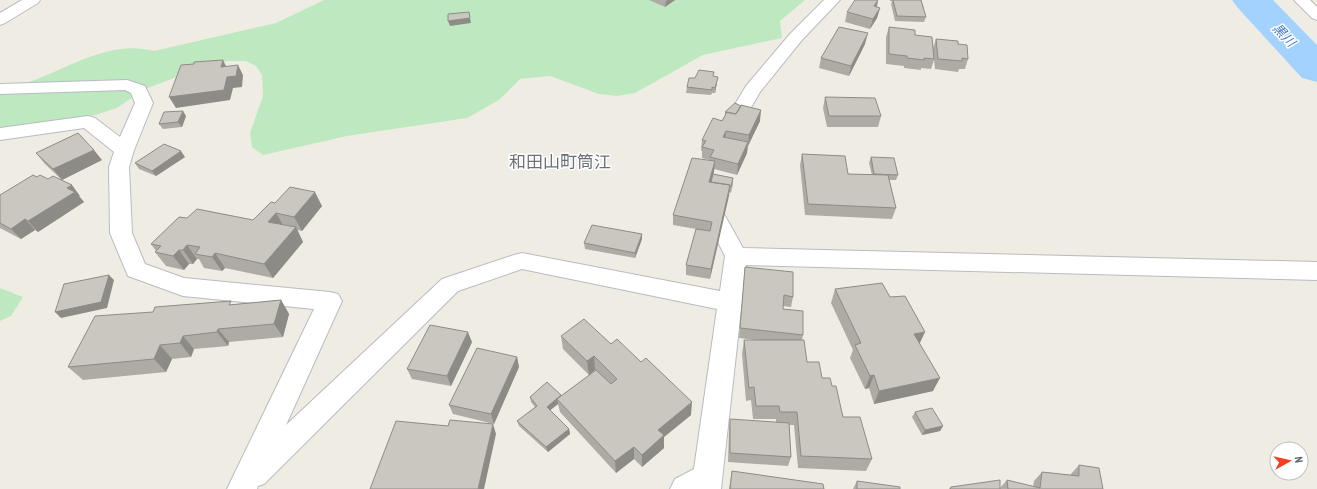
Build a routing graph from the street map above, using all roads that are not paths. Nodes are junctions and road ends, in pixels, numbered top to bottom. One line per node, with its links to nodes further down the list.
1 (33, 0): 5 (street)
2 (833, 0): 8 (street)
3 (1301, 0): 4 (street)
4 (1317, 15)
5 (0, 20)
6 (0, 89): 9 (street)
7 (0, 134): 9 (street)
8 (721, 143)
9 (124, 150): 15 (street)
10 (702, 190): 11 (street)
11 (736, 256): 12 (street); 13 (street)
12 (1317, 272)
13 (730, 302): 14 (street); 15 (street)
14 (699, 485)
15 (244, 486)

